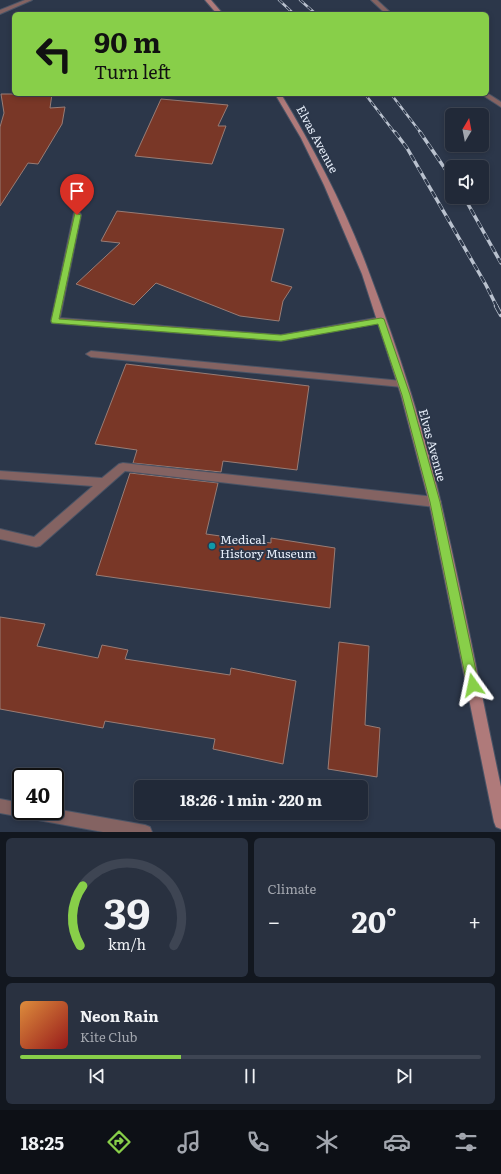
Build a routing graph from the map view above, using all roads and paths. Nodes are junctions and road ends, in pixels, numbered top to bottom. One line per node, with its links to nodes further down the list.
1 (29, 0): 4 (street)
2 (208, 0): 5 (street)
3 (374, 0): 6 (street)
4 (0, 12)
5 (218, 12)
6 (387, 12)
7 (279, 96): 11 (street, Elvas Avenue)
8 (487, 96): 9 (street)
9 (501, 105)
10 (77, 215): 11 (street)
11 (381, 320): 13 (street, Elvas Avenue)
12 (91, 354): 13 (street)
13 (402, 384): 16 (street, Elvas Avenue)
14 (0, 476): 15 (street)
15 (105, 483): 16 (street); 17 (street)
16 (435, 502): 21 (street, Elvas Avenue)
17 (0, 534)
18 (0, 806): 19 (street)
19 (12, 808)
20 (64, 818): 22 (street)
21 (501, 822)
22 (145, 832)

